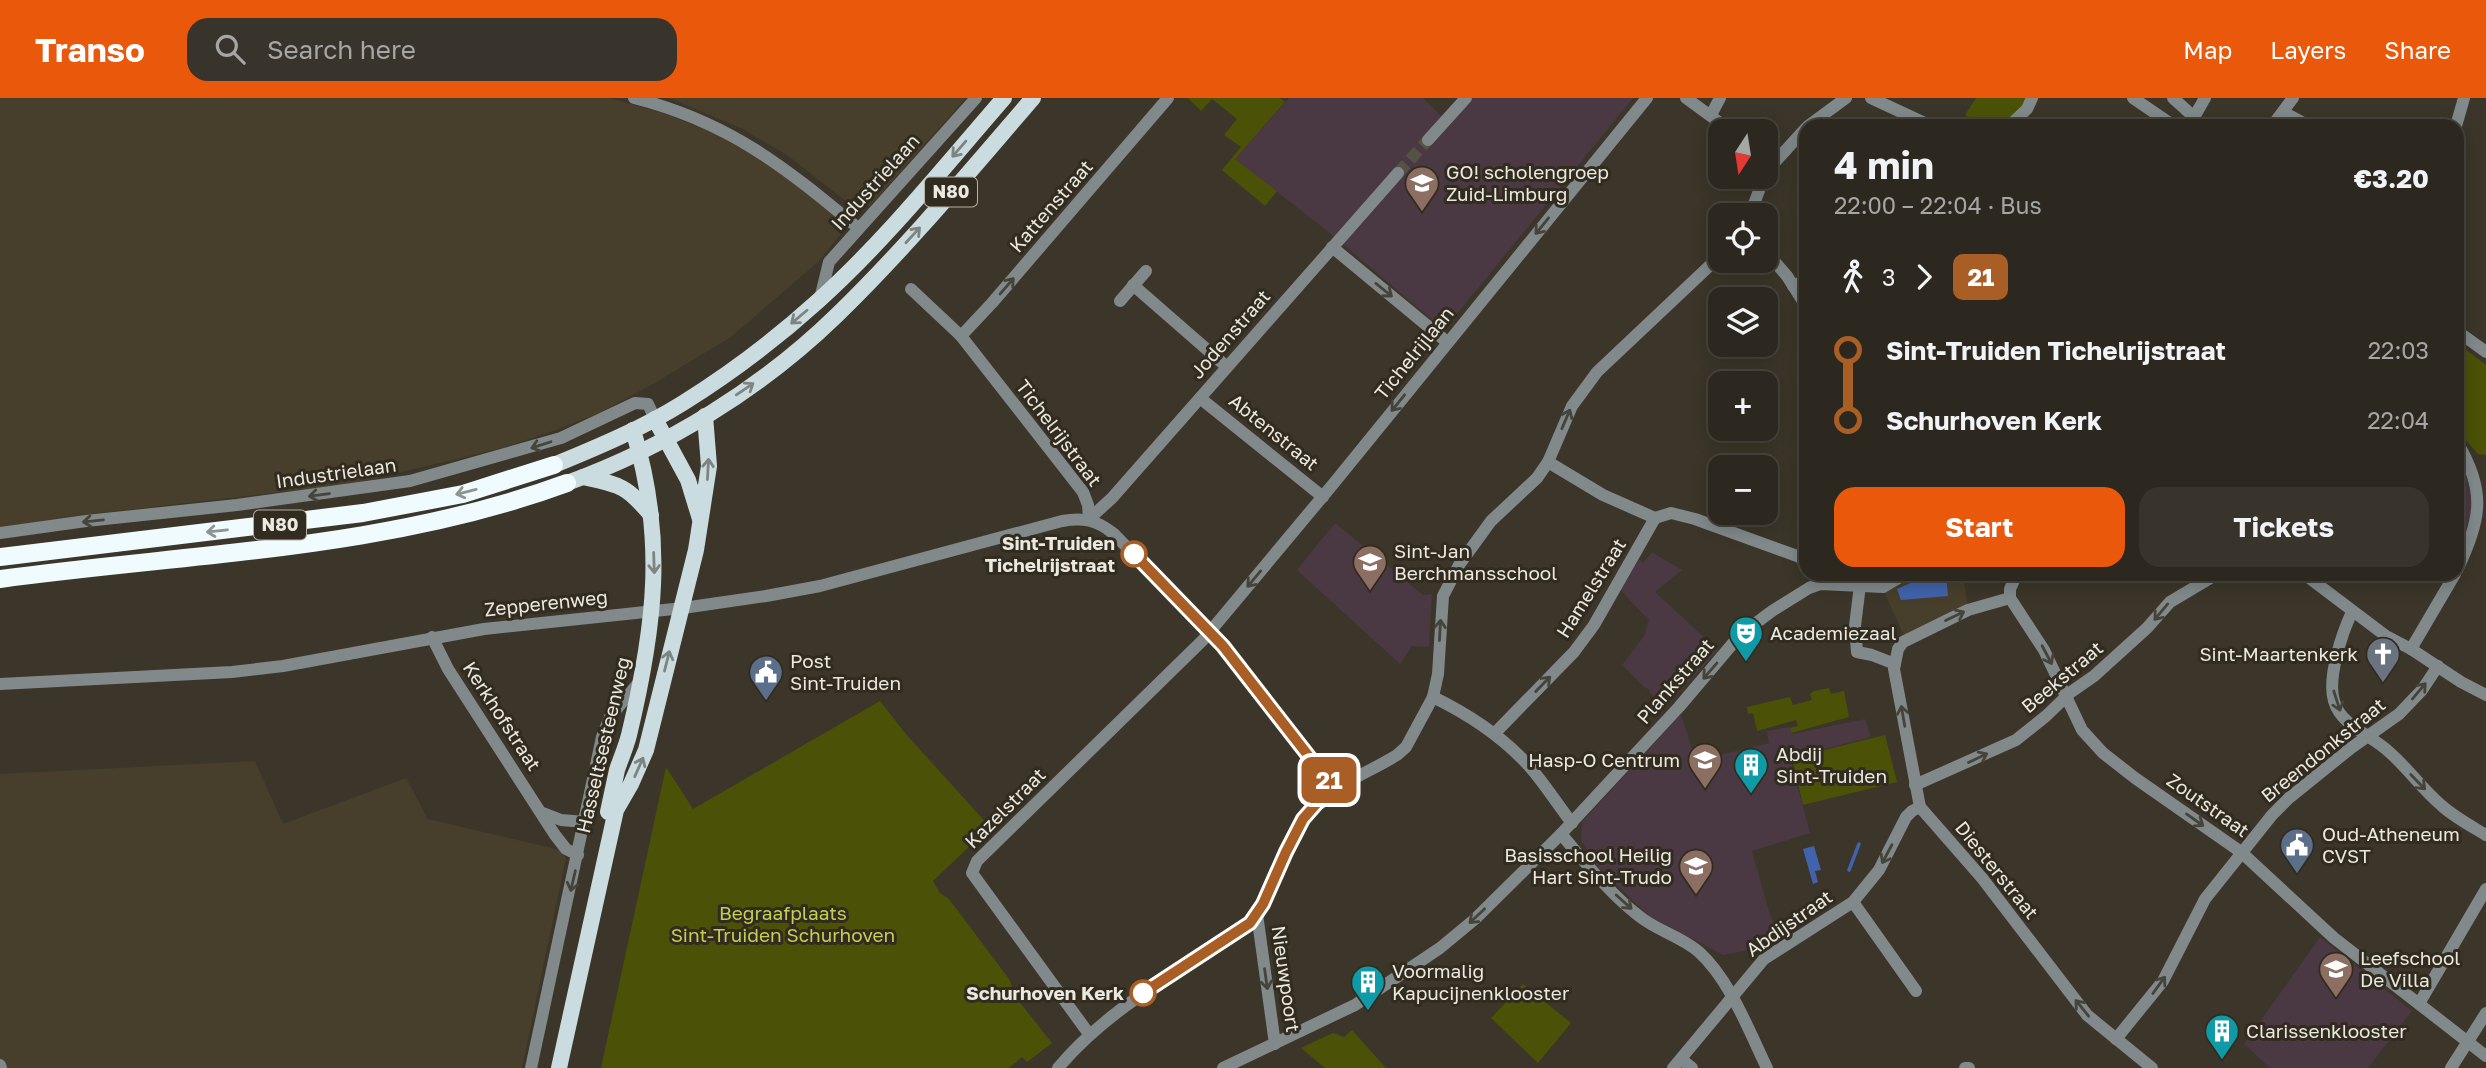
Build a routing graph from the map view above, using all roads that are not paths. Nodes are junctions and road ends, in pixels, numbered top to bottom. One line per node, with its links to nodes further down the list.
1 (634, 98): 34 (street)
2 (976, 98): 34 (street, Industrielaan)
3 (1004, 98): 44 (main road, N80, one-way to 44)
4 (1033, 98): 52 (main road, N80, one-way to 4)
5 (1168, 98): 46 (street, Kattenstraat, one-way to 5)
6 (1466, 98): 31 (street)
7 (1647, 98): 48 (street, Tichelrijlaan, one-way to 48)
8 (1686, 98): 19 (street)
9 (1720, 98): 19 (street)
10 (1846, 98): 21 (street)
11 (2032, 98): 23 (street)
12 (2133, 98): 24 (street)
13 (2173, 98): 25 (street)
14 (2205, 98): 26 (street)
15 (2293, 98): 18 (street)
16 (2464, 98): 29 (street)
17 (1875, 100): 22 (street)
18 (2283, 112): 27 (street); 28 (street)
19 (1710, 116): 20 (street)
20 (1714, 119)
21 (1818, 119)
22 (1916, 119)
23 (2016, 119)
24 (2164, 119)
25 (2190, 119)
26 (2194, 119)
27 (2278, 119)
28 (2296, 119)
29 (2458, 119)
30 (1799, 136): 32 (street)
31 (1428, 140)
32 (1778, 160)
33 (1398, 173): 35 (street, Jodenstraat)
34 (859, 228): 44 (street, Industrielaan)
35 (1332, 247): 48 (street, one-way to 48); 50 (street, Jodenstraat)
36 (1778, 266): 41 (street)
37 (1708, 268): 58 (street, Nieuwpoort, one-way to 37)
38 (1146, 271): 40 (street)
39 (1799, 283): 41 (street)
40 (1133, 285): 45 (street); 50 (street)
41 (1793, 286): 43 (street)
42 (911, 289): 46 (street, Tichelrijstraat)
43 (1799, 295)
44 (820, 300): 53 (main road, N80, one-way to 53)
45 (1121, 301)
46 (961, 336): 64 (street, Tichelrijstraat)
47 (2464, 336): 49 (street)
48 (1447, 342): 61 (street, Tichelrijlaan, one-way to 61)
49 (2486, 352)
50 (1227, 367): 51 (street, Jodenstraat)
51 (1200, 398): 61 (street, Abtenstraat); 64 (street, Jodenstraat)
52 (705, 416): 55 (main road, N80); 65 (main road, Hasseltsesteenweg, one-way to 52)
53 (655, 419): 54 (main road, N80); 55 (main road, Hasseltsesteenweg); 66 (street, Industrielaan, one-way to 66)
54 (633, 430): 57 (main road, Hasseltsesteenweg); 59 (main road, N80)
55 (667, 439): 57 (main road, N80); 65 (main road, Hasseltsesteenweg)
56 (2464, 450): 67 (street)
57 (640, 453): 60 (main road, N80); 62 (main road, Hasseltsesteenweg)
58 (1548, 462): 63 (street); 91 (street, Nieuwpoort, one-way to 58)
59 (554, 465): 69 (highway, N80, one-way to 69)
60 (575, 480): 62 (main road); 70 (highway, N80)
61 (1323, 497): 83 (street, Tichelrijlaan, one-way to 83)
62 (652, 516): 81 (main road, Hasseltsesteenweg, one-way to 81)
63 (1655, 518): 68 (street); 93 (street, Hamelstraat, one-way to 63)
64 (1089, 519): 80 (street, Zepperenweg); 83 (street, Tichelrijstraat)
65 (700, 522): 80 (main road, Hasseltsesteenweg)
66 (0, 533)
67 (2464, 555)
68 (1799, 556)
69 (0, 557)
70 (0, 579)
71 (1814, 581): 100 (street, Plankstraat, one-way to 100)
72 (1831, 581): 78 (street, Plankstraat)
73 (1893, 581): 78 (street, Plankstraat)
74 (2014, 581): 79 (street)
75 (2205, 581): 92 (street, Beekstraat, one-way to 92)
76 (2314, 581): 82 (street)
77 (2451, 581): 85 (street)
78 (1860, 585): 86 (street)
79 (2010, 598): 86 (street, one-way to 79); 92 (street, Zoutstraat, one-way to 92)
80 (682, 608): 81 (street, Zepperenweg); 121 (main road, Hasseltsesteenweg, one-way to 80)
81 (652, 610): 84 (street, Zepperenweg); 88 (main road, Hasseltsesteenweg)
82 (2351, 612): 85 (street); 94 (street, one-way to 94)
83 (1209, 632): 96 (street, Tichelrijstraat); 112 (street, Kazelstraat)
84 (432, 637): 89 (street, Zepperenweg); 98 (street, Kerkhofstraat)
85 (2411, 649): 87 (street)
86 (1896, 660): 95 (street, Diesterstraat, one-way to 86)
87 (2438, 666): 90 (street); 94 (street, Breendonkstraat, one-way to 87)
88 (640, 681): 99 (street); 120 (main road, Hasseltsesteenweg)
89 (0, 684)
90 (2486, 695)
91 (1433, 697): 93 (street); 96 (street, Nieuwpoort)
92 (2065, 698): 95 (street, Beekstraat, one-way to 92); 103 (street, Zoutstraat, one-way to 103)
93 (1495, 733): 100 (street)
94 (2369, 734): 102 (street, one-way to 102); 103 (street, Breendonkstraat)
95 (1915, 785): 97 (street, Diesterstraat)
96 (1335, 790): 107 (street, Nieuwpoort)
97 (1920, 807): 106 (street, Abdijstraat, one-way to 106); 113 (street, Diesterstraat, one-way to 97)
98 (543, 813): 99 (street); 104 (street, Kerkhofstraat)
99 (585, 822): 104 (street)
100 (1572, 823): 101 (street, Plankstraat)
101 (1561, 834): 109 (street, one-way to 109); 115 (street, Plankstraat, one-way to 115)
102 (2486, 835)
103 (2241, 852): 110 (street, Zoutstraat); 113 (street, Breendonkstraat, one-way to 103)
104 (578, 855): 119 (street, one-way to 119)
105 (2486, 889): 110 (street)
106 (1853, 902): 108 (street); 109 (street, Abdijstraat)
107 (1256, 914): 112 (street); 115 (street, Nieuwpoort, one-way to 115)
108 (1916, 991)
109 (1732, 997): 117 (street, Abdijstraat); 125 (street)
110 (2424, 1006): 114 (street, Zoutstraat)
111 (2486, 1013): 114 (street)
112 (1088, 1034): 122 (street)
113 (2116, 1039): 126 (street, Diesterstraat)
114 (2468, 1042): 116 (street, Zoutstraat); 127 (street)
115 (1275, 1044): 118 (street, Plankstraat)
116 (2486, 1056)
117 (1677, 1064): 124 (street)
118 (1242, 1065): 123 (street, Plankstraat)
119 (531, 1068)
120 (553, 1068)
121 (559, 1068)
122 (1058, 1068)
123 (1223, 1068)
124 (1692, 1068)
125 (1767, 1068)
126 (2152, 1068)
127 (2451, 1068)

